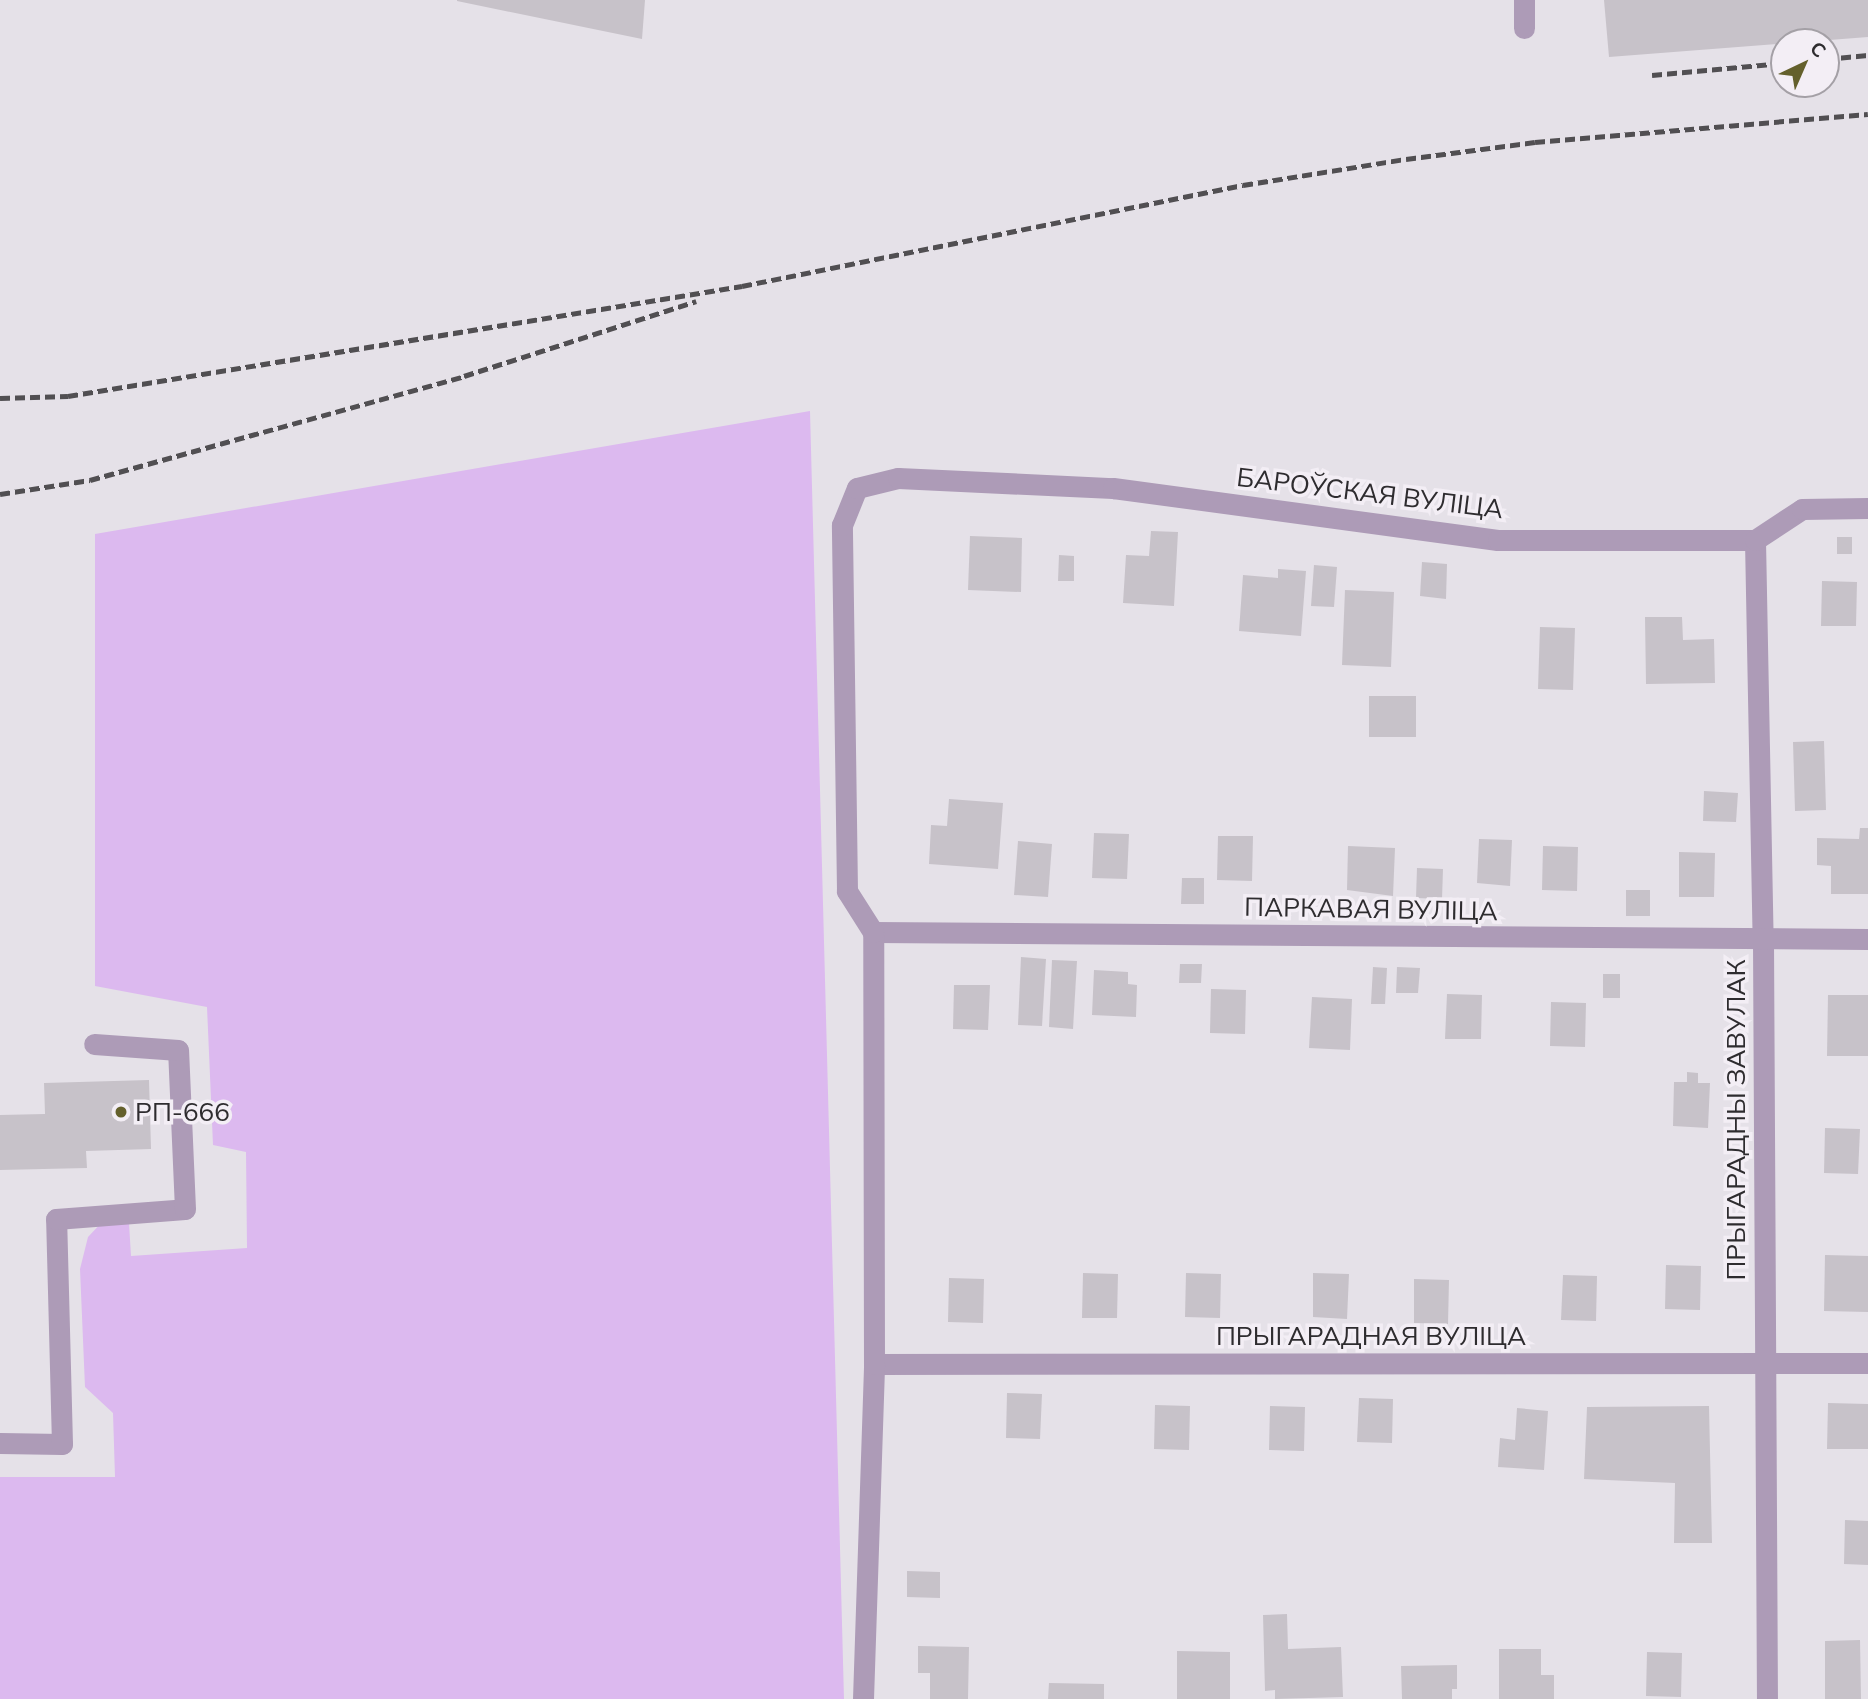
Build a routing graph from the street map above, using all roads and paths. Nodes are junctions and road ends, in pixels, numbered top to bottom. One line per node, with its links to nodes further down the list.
1 (1524, 0): 2 (street)
2 (1524, 28)
3 (1868, 508): 4 (street)
4 (1755, 540): 5 (street, БАРОЎСКАЯ ВУЛІЦА); 7 (street, ПРЫГАРАДНЫ ЗАВУЛАК)
5 (873, 932): 7 (street, ПАРКАВАЯ ВУЛІЦА); 11 (street)
6 (1868, 939): 7 (street, ПАРКАВАЯ ВУЛІЦА)
7 (1763, 941): 9 (street, ПРЫГАРАДНЫ ЗАВУЛАК)
8 (94, 1044): 12 (street)
9 (1764, 1363): 10 (street, ПРЫГАРАДНАЯ ВУЛІЦА); 11 (street, ПРЫГАРАДНАЯ ВУЛІЦА); 14 (street, ПРЫГАРАДНЫ ЗАВУЛАК)
10 (1868, 1363)
11 (874, 1364): 13 (street)
12 (0, 1443)
13 (863, 1699)
14 (1767, 1699)

